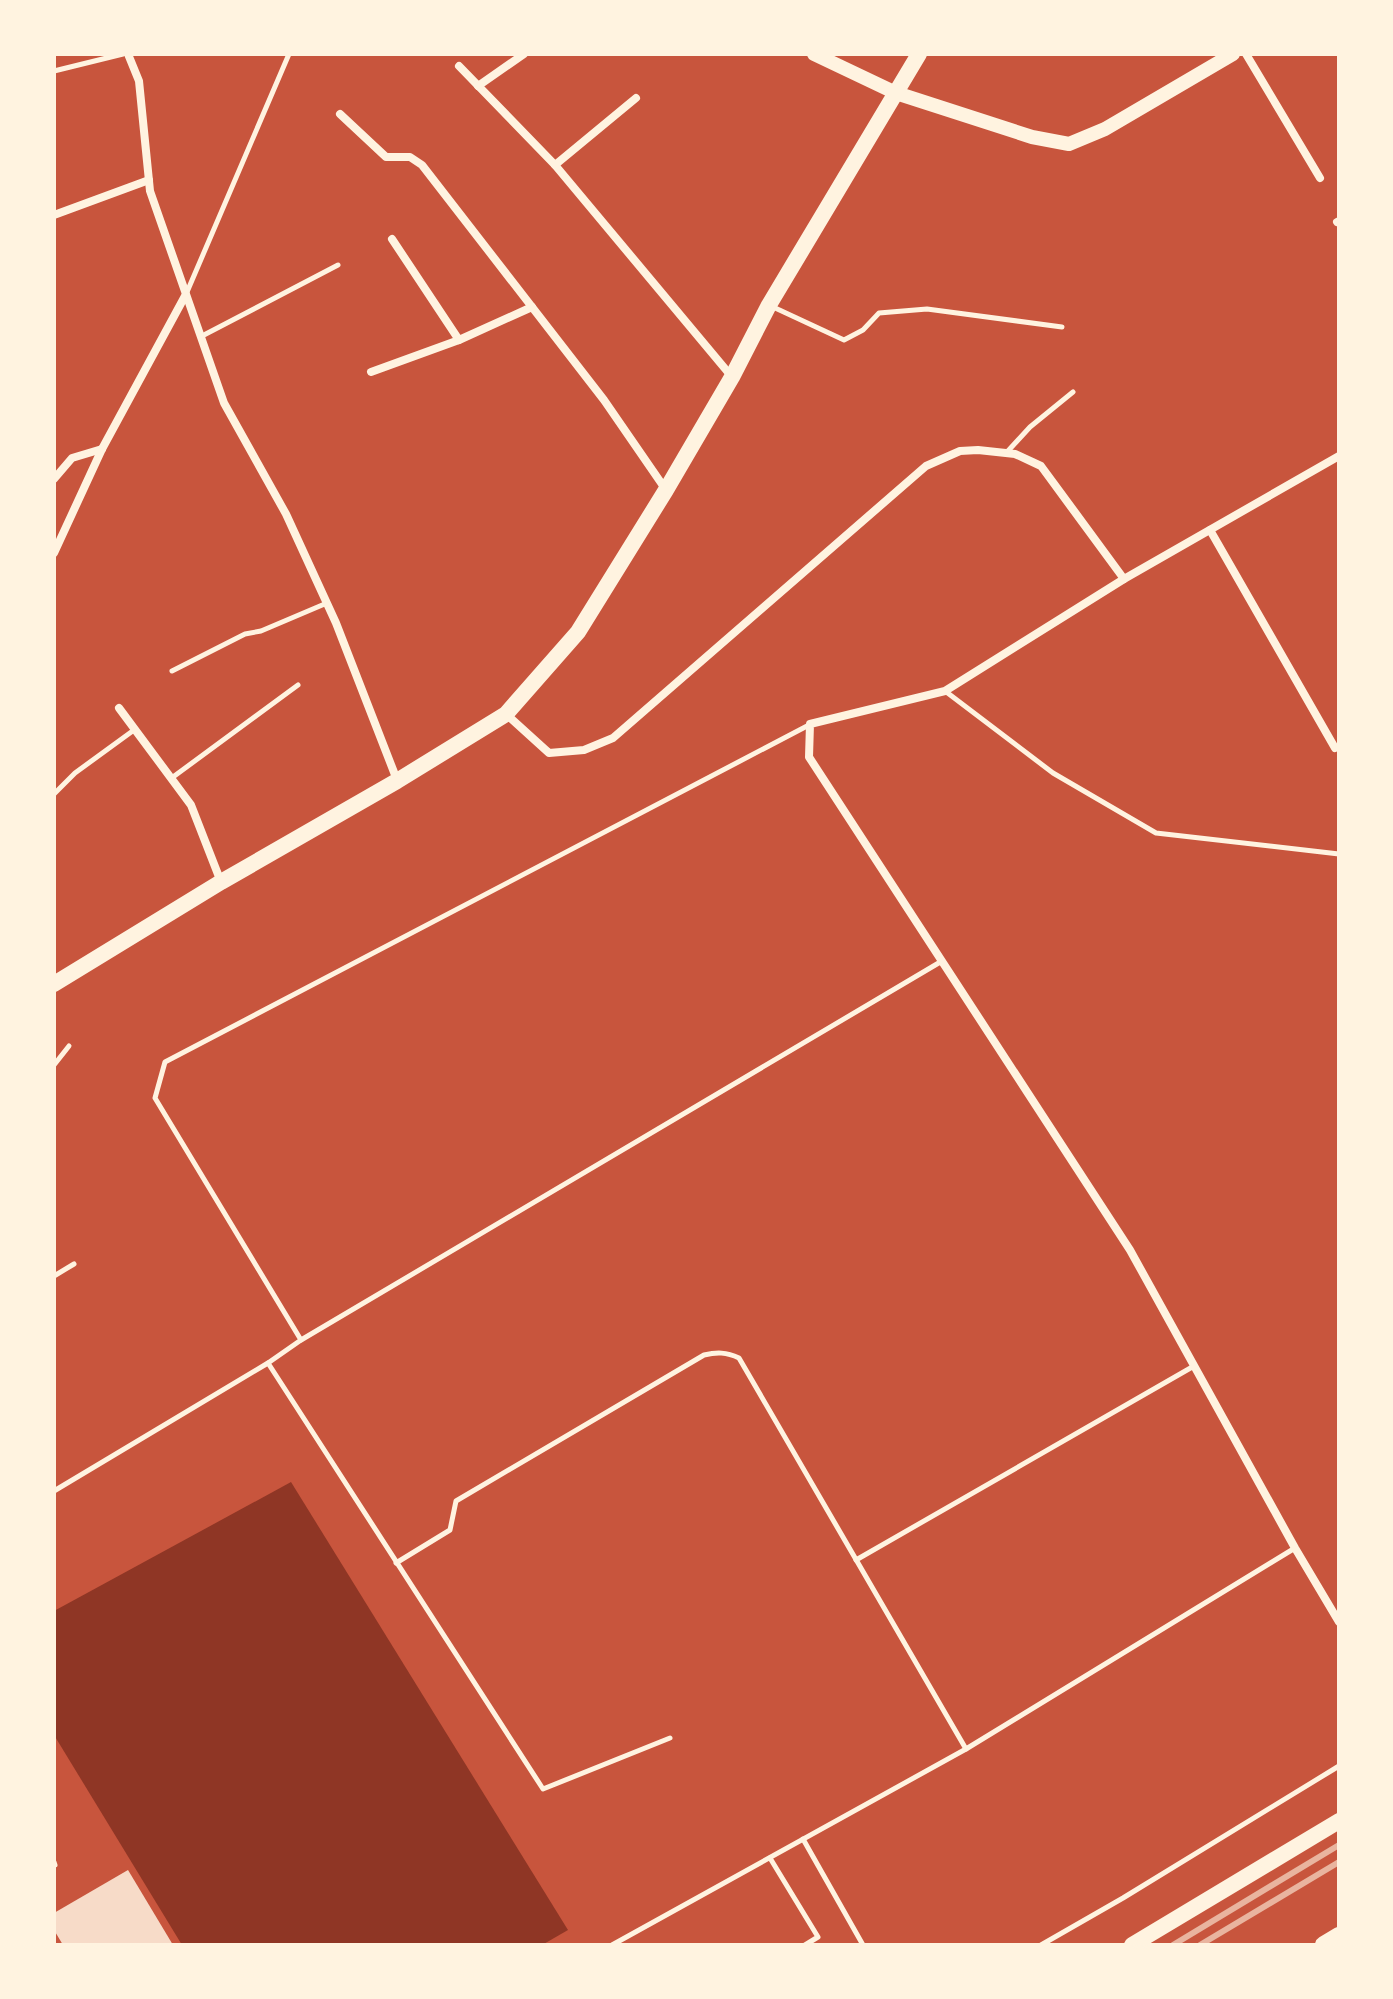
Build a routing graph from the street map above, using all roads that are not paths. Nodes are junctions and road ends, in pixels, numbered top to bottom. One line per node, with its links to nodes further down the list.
1 (126, 54): 9 (lane); 16 (street)
2 (289, 54): 20 (lane)
3 (524, 54): 10 (street)
4 (814, 54): 11 (street)
5 (919, 54): 11 (main road)
6 (1233, 54): 11 (street)
7 (1246, 54): 15 (street)
8 (459, 66): 10 (street)
9 (54, 71)
10 (478, 86): 14 (street)
11 (896, 93): 21 (main road)
12 (636, 98): 14 (street)
13 (340, 114): 22 (street)
14 (555, 165): 27 (street)
15 (1320, 178)
16 (149, 180): 17 (street); 20 (street)
17 (54, 215)
18 (392, 239): 25 (street)
19 (338, 265): 24 (lane)
20 (185, 296): 24 (street); 29 (street)
21 (769, 305): 23 (lane); 27 (main road)
22 (532, 307): 25 (street); 33 (street)
23 (1062, 327)
24 (202, 336): 37 (street)
25 (459, 340): 26 (street)
26 (371, 372)
27 (732, 377): 33 (main road)
28 (1073, 392): 30 (lane)
29 (102, 449): 32 (street); 35 (street)
30 (1007, 452): 36 (street); 42 (street)
31 (1339, 456): 34 (street)
32 (54, 479)
33 (666, 490): 42 (main road)
34 (1210, 530): 36 (street); 45 (street)
35 (54, 553)
36 (1124, 579): 40 (street)
37 (327, 603): 38 (lane); 47 (street)
38 (172, 671)
39 (298, 685): 46 (lane)
40 (945, 691): 43 (street); 49 (lane)
41 (119, 708): 44 (street)
42 (506, 714): 47 (main road)
43 (810, 724): 51 (street); 57 (lane)
44 (135, 729): 46 (street); 48 (lane)
45 (1335, 748)
46 (173, 777): 50 (street)
47 (397, 781): 50 (main road)
48 (54, 794)
49 (1339, 854)
50 (221, 882): 52 (main road)
51 (942, 961): 57 (lane); 59 (street)
52 (54, 984)
53 (69, 1046): 54 (lane)
54 (54, 1065)
55 (74, 1264): 56 (lane)
56 (54, 1276)
57 (301, 1340): 58 (lane)
58 (268, 1363): 60 (lane); 63 (lane)
59 (1194, 1366): 61 (street); 62 (lane)
60 (54, 1491)
61 (1295, 1548): 64 (street); 66 (lane)
62 (856, 1560): 63 (lane); 66 (lane)
63 (396, 1563): 65 (lane)
64 (1339, 1622)
65 (670, 1738)
66 (966, 1749): 69 (lane)
67 (1339, 1766): 75 (lane)
68 (1339, 1821): 76 (main road)
69 (803, 1839): 70 (lane); 74 (lane)
70 (770, 1858): 72 (lane); 73 (lane)
71 (1339, 1936): 77 (highway)
72 (614, 1945)
73 (805, 1945)
74 (863, 1945)
75 (1041, 1945)
76 (1132, 1945)
77 (1324, 1945)

